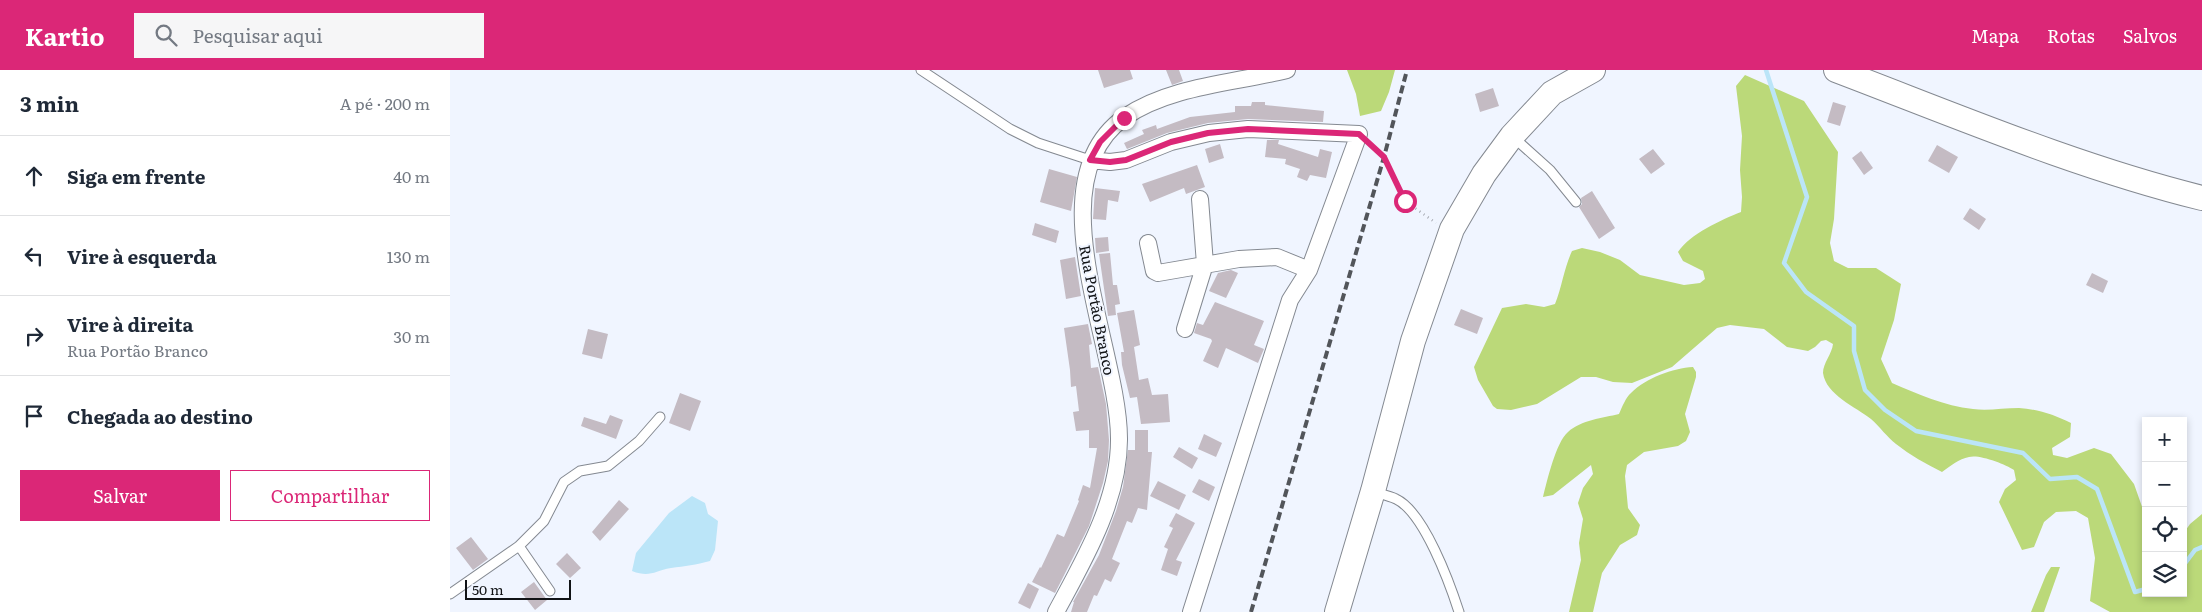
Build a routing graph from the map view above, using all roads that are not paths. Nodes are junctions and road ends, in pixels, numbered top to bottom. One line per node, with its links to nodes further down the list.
1 (921, 70): 6 (lane)
2 (1287, 70): 6 (street, Rua Portão Branco)
3 (1593, 70): 5 (main road)
4 (1836, 70): 7 (main road)
5 (1512, 136): 9 (lane); 15 (main road)
6 (1090, 160): 12 (street); 19 (street, Rua Portão Branco)
7 (2202, 198)
8 (1200, 199): 11 (street)
9 (1576, 202)
10 (1148, 243): 11 (street)
11 (1205, 264): 12 (street); 13 (street)
12 (1309, 270): 20 (street)
13 (1186, 329)
14 (660, 417): 16 (lane)
15 (1373, 491): 21 (main road); 22 (lane)
16 (519, 546): 17 (lane); 18 (lane)
17 (550, 591)
18 (450, 594)
19 (1056, 612)
20 (1191, 612)
21 (1336, 612)
22 (1459, 612)

